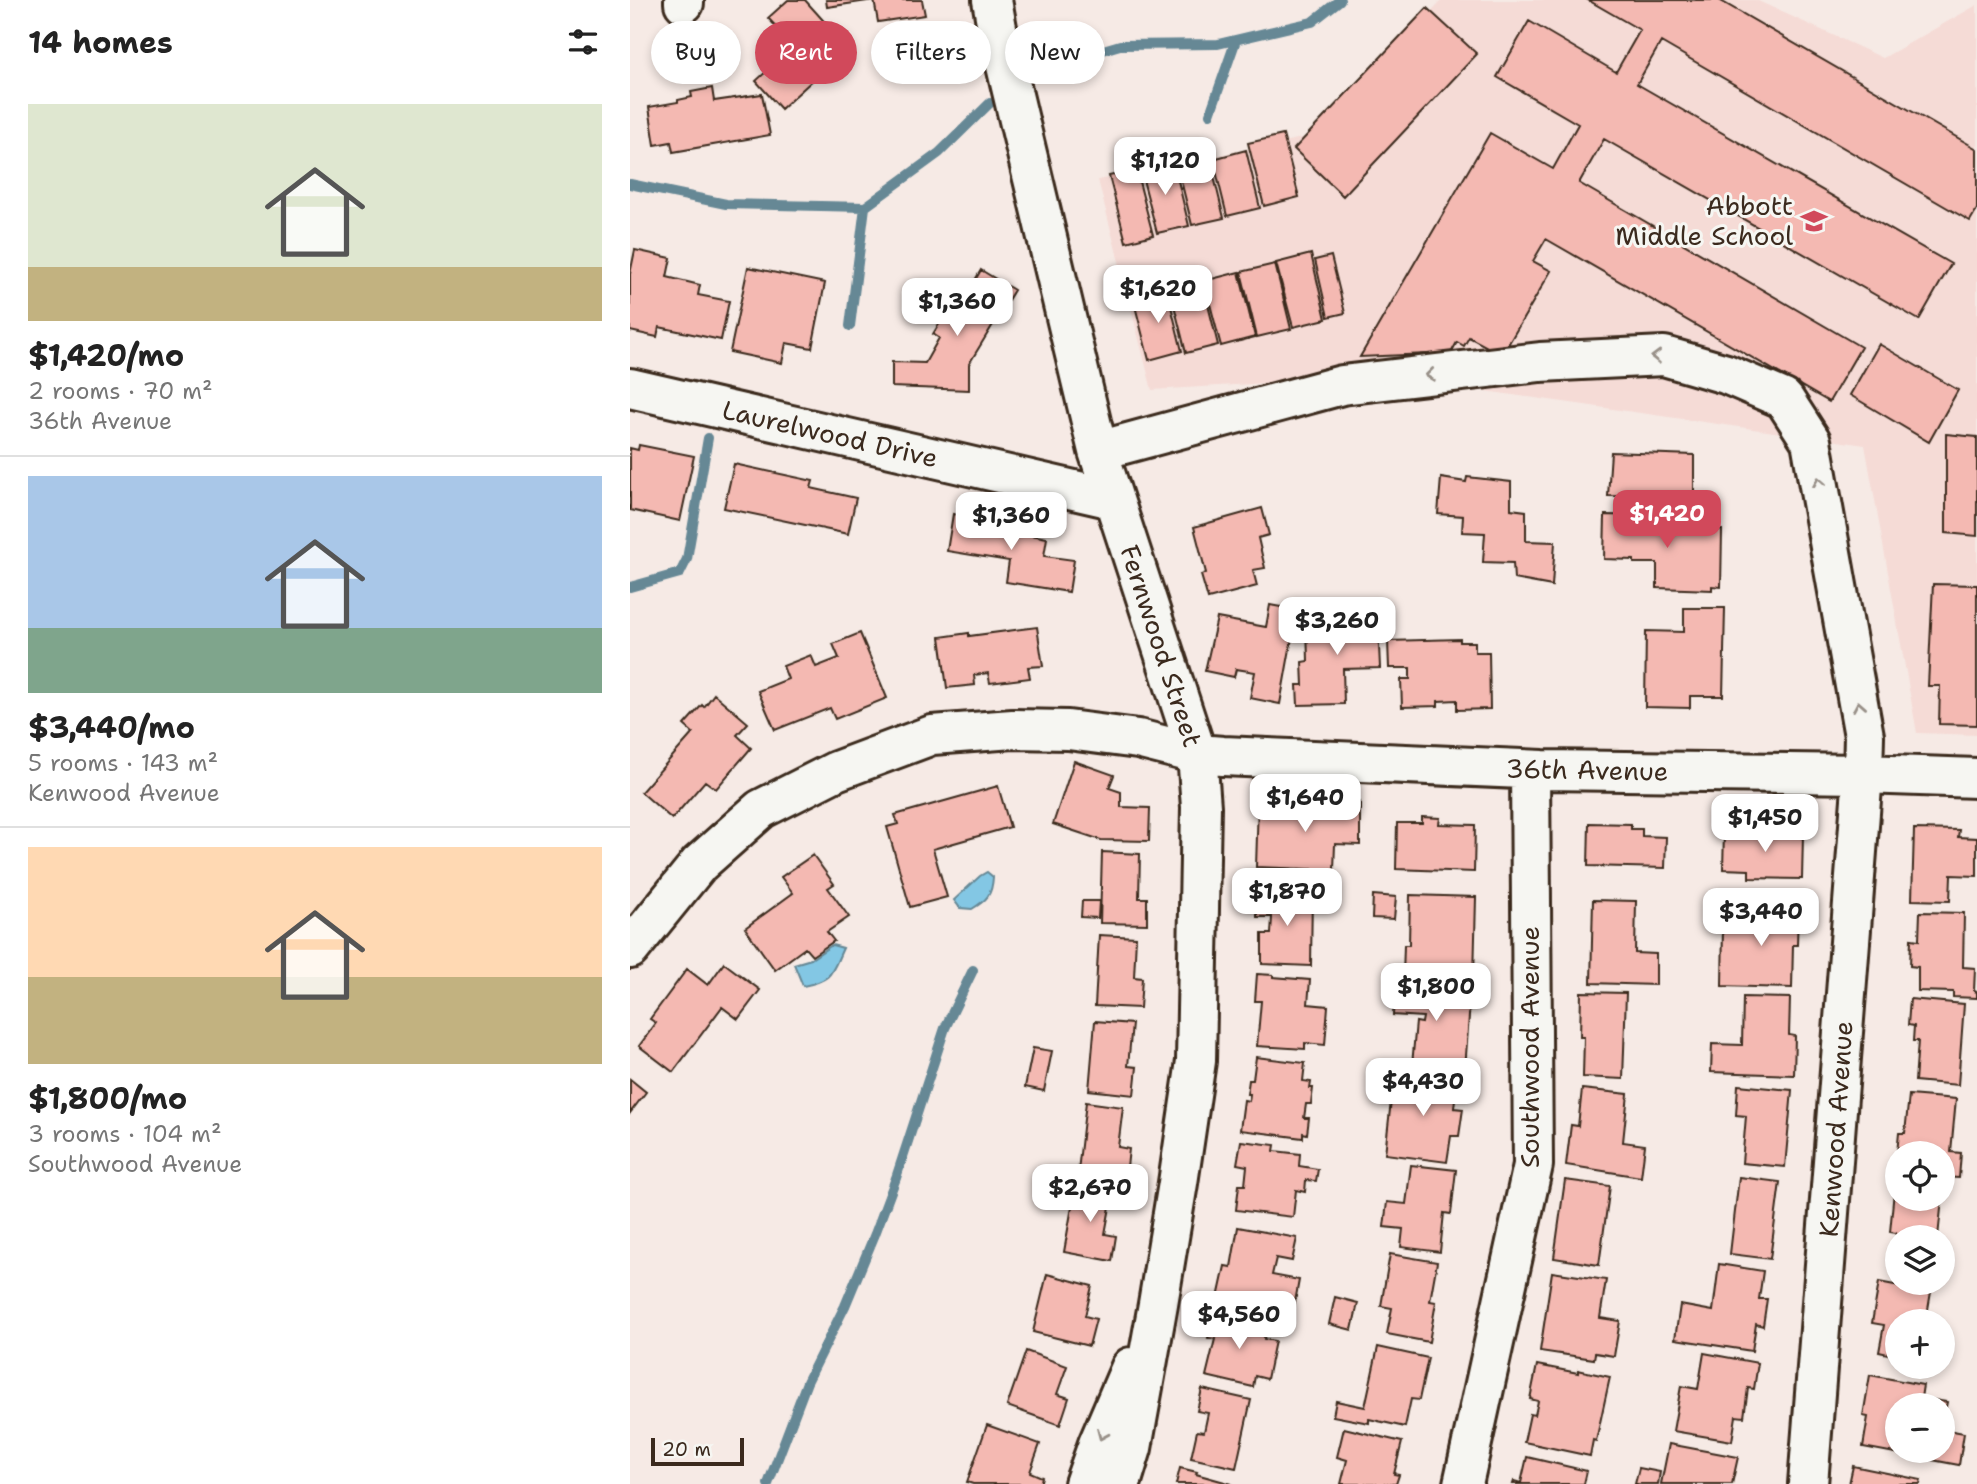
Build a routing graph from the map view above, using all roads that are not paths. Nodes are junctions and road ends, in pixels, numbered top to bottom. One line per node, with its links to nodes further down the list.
1 (992, 0): 3 (street, Fernwood Street)
2 (630, 388): 4 (street, Laurelwood Drive)
3 (1098, 451): 4 (street, Fernwood Street); 7 (street, Kenwood Avenue, one-way to 3)
4 (1113, 499): 5 (street, Fernwood Street)
5 (1197, 754): 6 (street, 36th Avenue); 9 (street, 36th Avenue); 10 (street, Fernwood Street)
6 (1530, 770): 7 (street, 36th Avenue); 13 (street, Southwood Avenue)
7 (1863, 774): 8 (street, 36th Avenue); 14 (street, Kenwood Avenue)
8 (1977, 778)
9 (630, 949)
10 (1158, 1304): 11 (street, Fernwood Street, one-way to 11); 12 (street, Fernwood Street)
11 (1084, 1484)
12 (1121, 1484)
13 (1463, 1484)
14 (1808, 1484)

